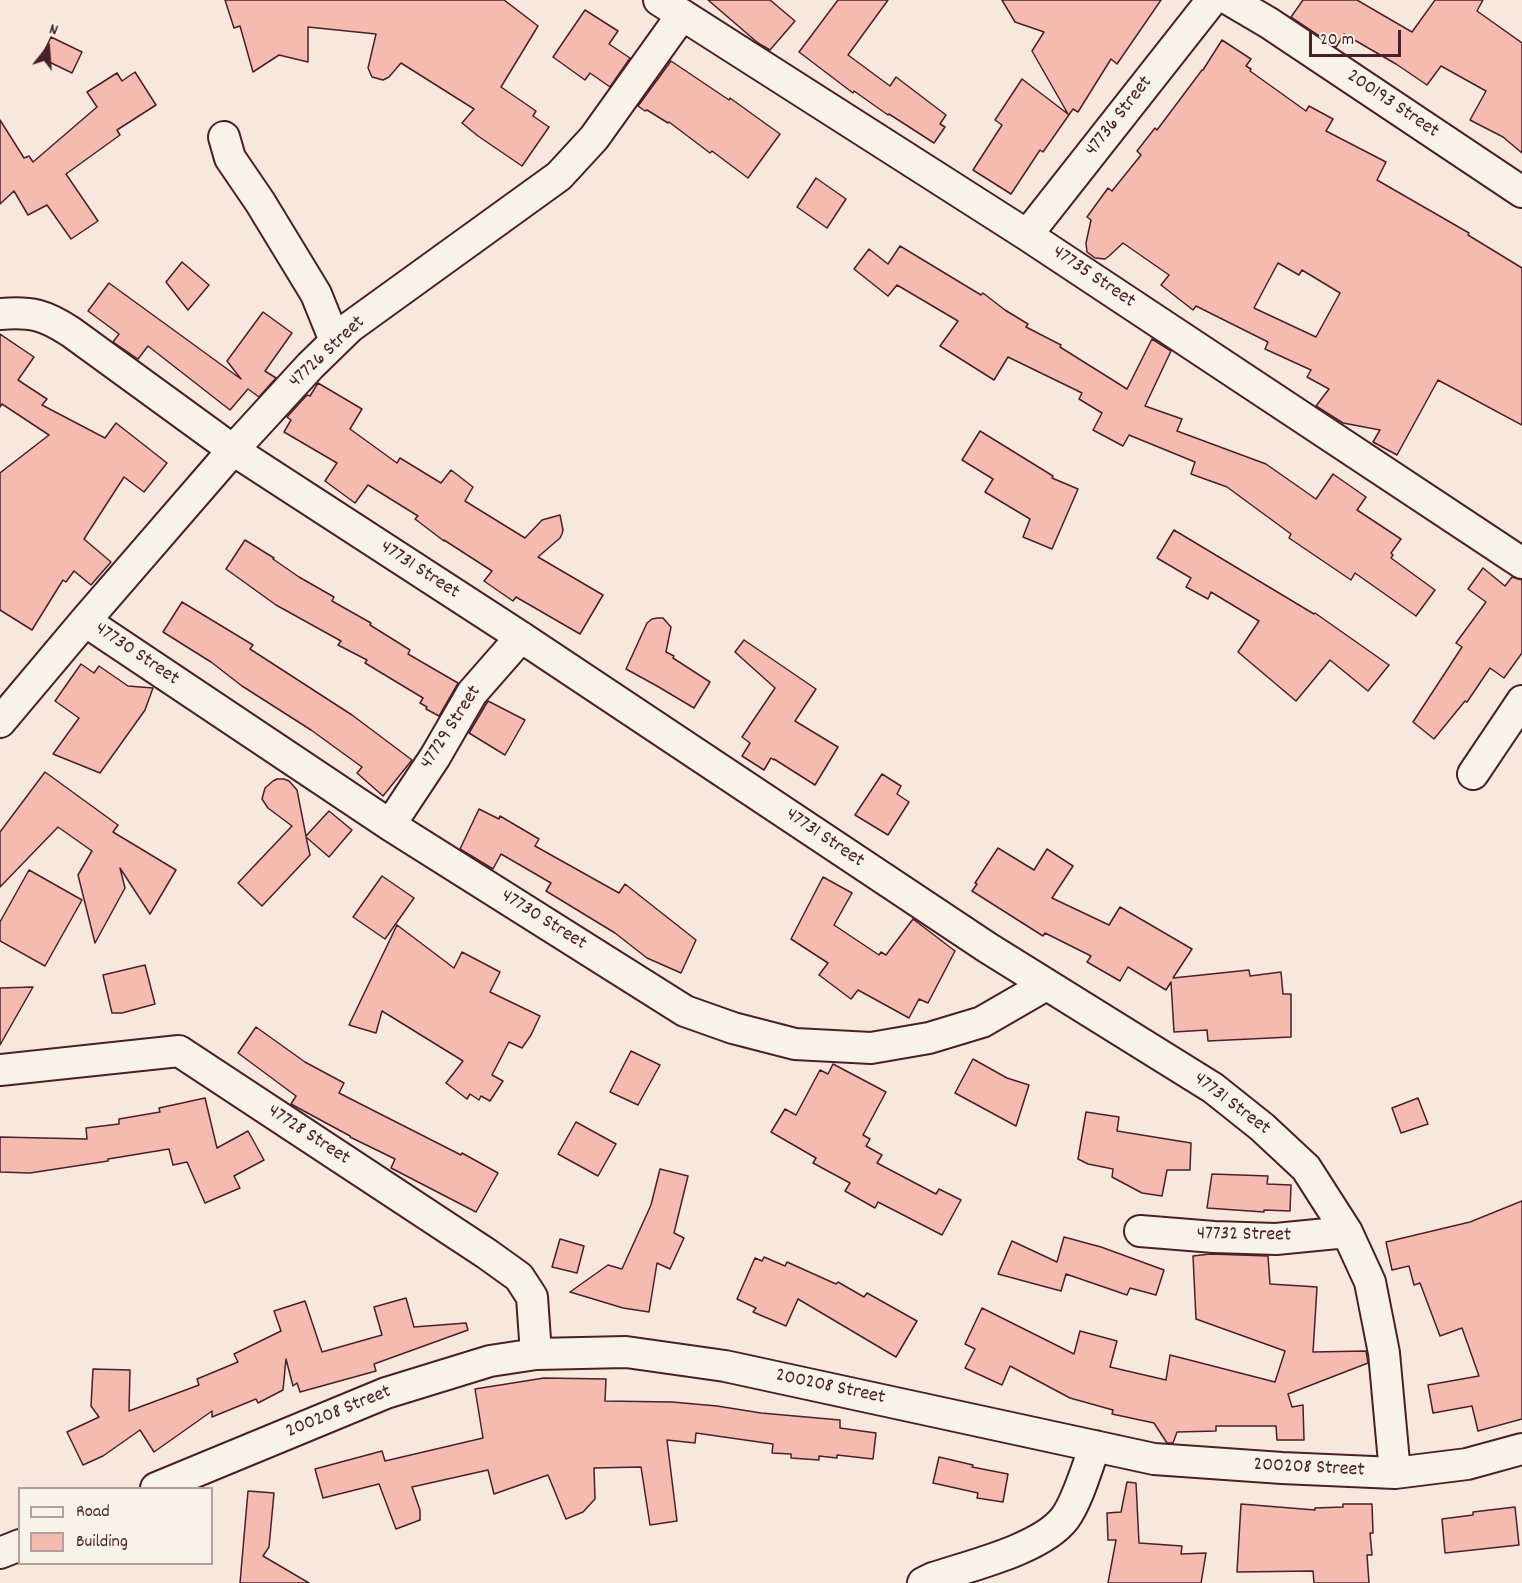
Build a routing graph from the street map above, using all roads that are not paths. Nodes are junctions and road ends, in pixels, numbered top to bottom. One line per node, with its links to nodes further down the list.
1 (1212, 0): 6 (street, 47736 Street)
2 (1230, 0): 5 (street, 200193 Street)
3 (671, 8): 6 (street, 47735 Street); 8 (street, 47726 Street)
4 (224, 137): 8 (street)
5 (1522, 192)
6 (1027, 234): 10 (street, 47735 Street)
7 (0, 314): 9 (street, 47731 Street)
8 (336, 341): 9 (street, 47726 Street)
9 (233, 450): 11 (street, 47726 Street); 12 (street, 47731 Street)
10 (1522, 563)
11 (85, 621): 14 (street, 47726 Street); 16 (street, 47730 Street)
12 (521, 637): 16 (street, 47729 Street); 17 (street, 47731 Street)
13 (1522, 701): 15 (street)
14 (0, 722)
15 (1473, 774)
16 (390, 825): 17 (street, 47730 Street)
17 (1046, 985): 20 (street, 47731 Street)
18 (0, 1070): 21 (street, 47728 Street)
19 (1140, 1231): 20 (street, 47732 Street)
20 (1347, 1232): 24 (street, 47731 Street)
21 (536, 1354): 22 (street, 200208 Street); 25 (street, 200208 Street)
22 (1095, 1446): 24 (street, 200208 Street); 28 (street)
23 (1522, 1449): 24 (street, 200208 Street)
24 (1395, 1473)
25 (158, 1487)
26 (18, 1546): 27 (street)
27 (0, 1553)
28 (923, 1583)

